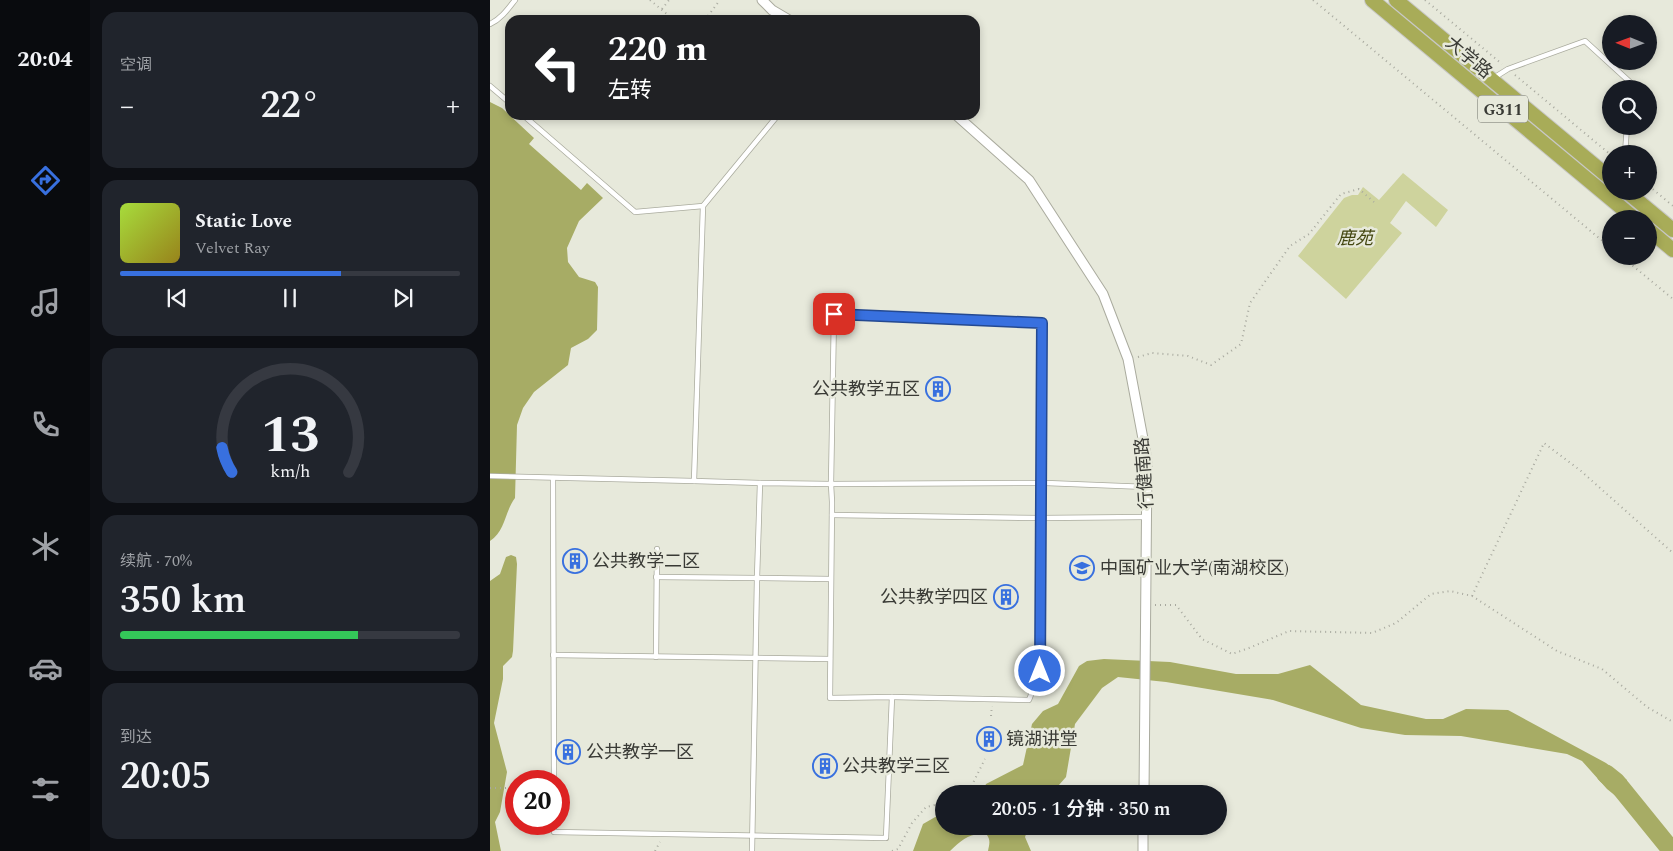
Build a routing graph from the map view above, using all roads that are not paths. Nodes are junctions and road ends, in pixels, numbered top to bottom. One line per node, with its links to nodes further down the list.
1 (515, 0): 6 (lane)
2 (762, 0): 5 (street)
3 (1372, 0): 19 (highway, 大学路 / G311)
4 (1396, 0): 9 (highway, 大学路 / G311)
5 (780, 15)
6 (496, 22): 7 (lane); 8 (lane)
7 (490, 24)
8 (490, 30)
9 (1491, 79): 10 (lane); 16 (highway, 大学路 / G311)
10 (1628, 80)
11 (490, 86): 12 (lane)
12 (505, 100)
13 (529, 120): 18 (lane)
14 (774, 120): 18 (lane)
15 (962, 120): 29 (street, 行健南路)
16 (1602, 172)
17 (1637, 200): 20 (highway)
18 (703, 206): 25 (lane)
19 (1624, 210)
20 (1673, 230)
21 (1657, 237): 22 (highway)
22 (1673, 250)
23 (490, 476): 24 (lane)
24 (552, 478): 25 (lane); 37 (lane)
25 (694, 480): 26 (lane)
26 (760, 483): 28 (lane); 35 (lane)
27 (1040, 483): 28 (lane); 28 (lane); 29 (lane); 32 (lane)
28 (831, 484): 30 (lane)
29 (1147, 486): 31 (street, 行健南路)
30 (832, 515): 32 (lane); 36 (lane)
31 (1147, 517): 32 (lane); 43 (street, 行健南路)
32 (1040, 518): 41 (lane)
33 (656, 549): 34 (lane)
34 (656, 577): 35 (lane); 38 (lane)
35 (757, 578): 36 (lane); 39 (lane)
36 (831, 579): 40 (lane)
37 (553, 655): 38 (lane); 42 (lane)
38 (656, 657): 39 (lane)
39 (756, 658): 40 (lane); 45 (lane)
40 (830, 659): 41 (lane)
41 (892, 697): 45 (lane)
42 (554, 770)
43 (1144, 785)
44 (570, 832): 45 (lane)
45 (752, 835): 47 (lane)
46 (1143, 835): 48 (street)
47 (752, 851)
48 (1143, 851)

